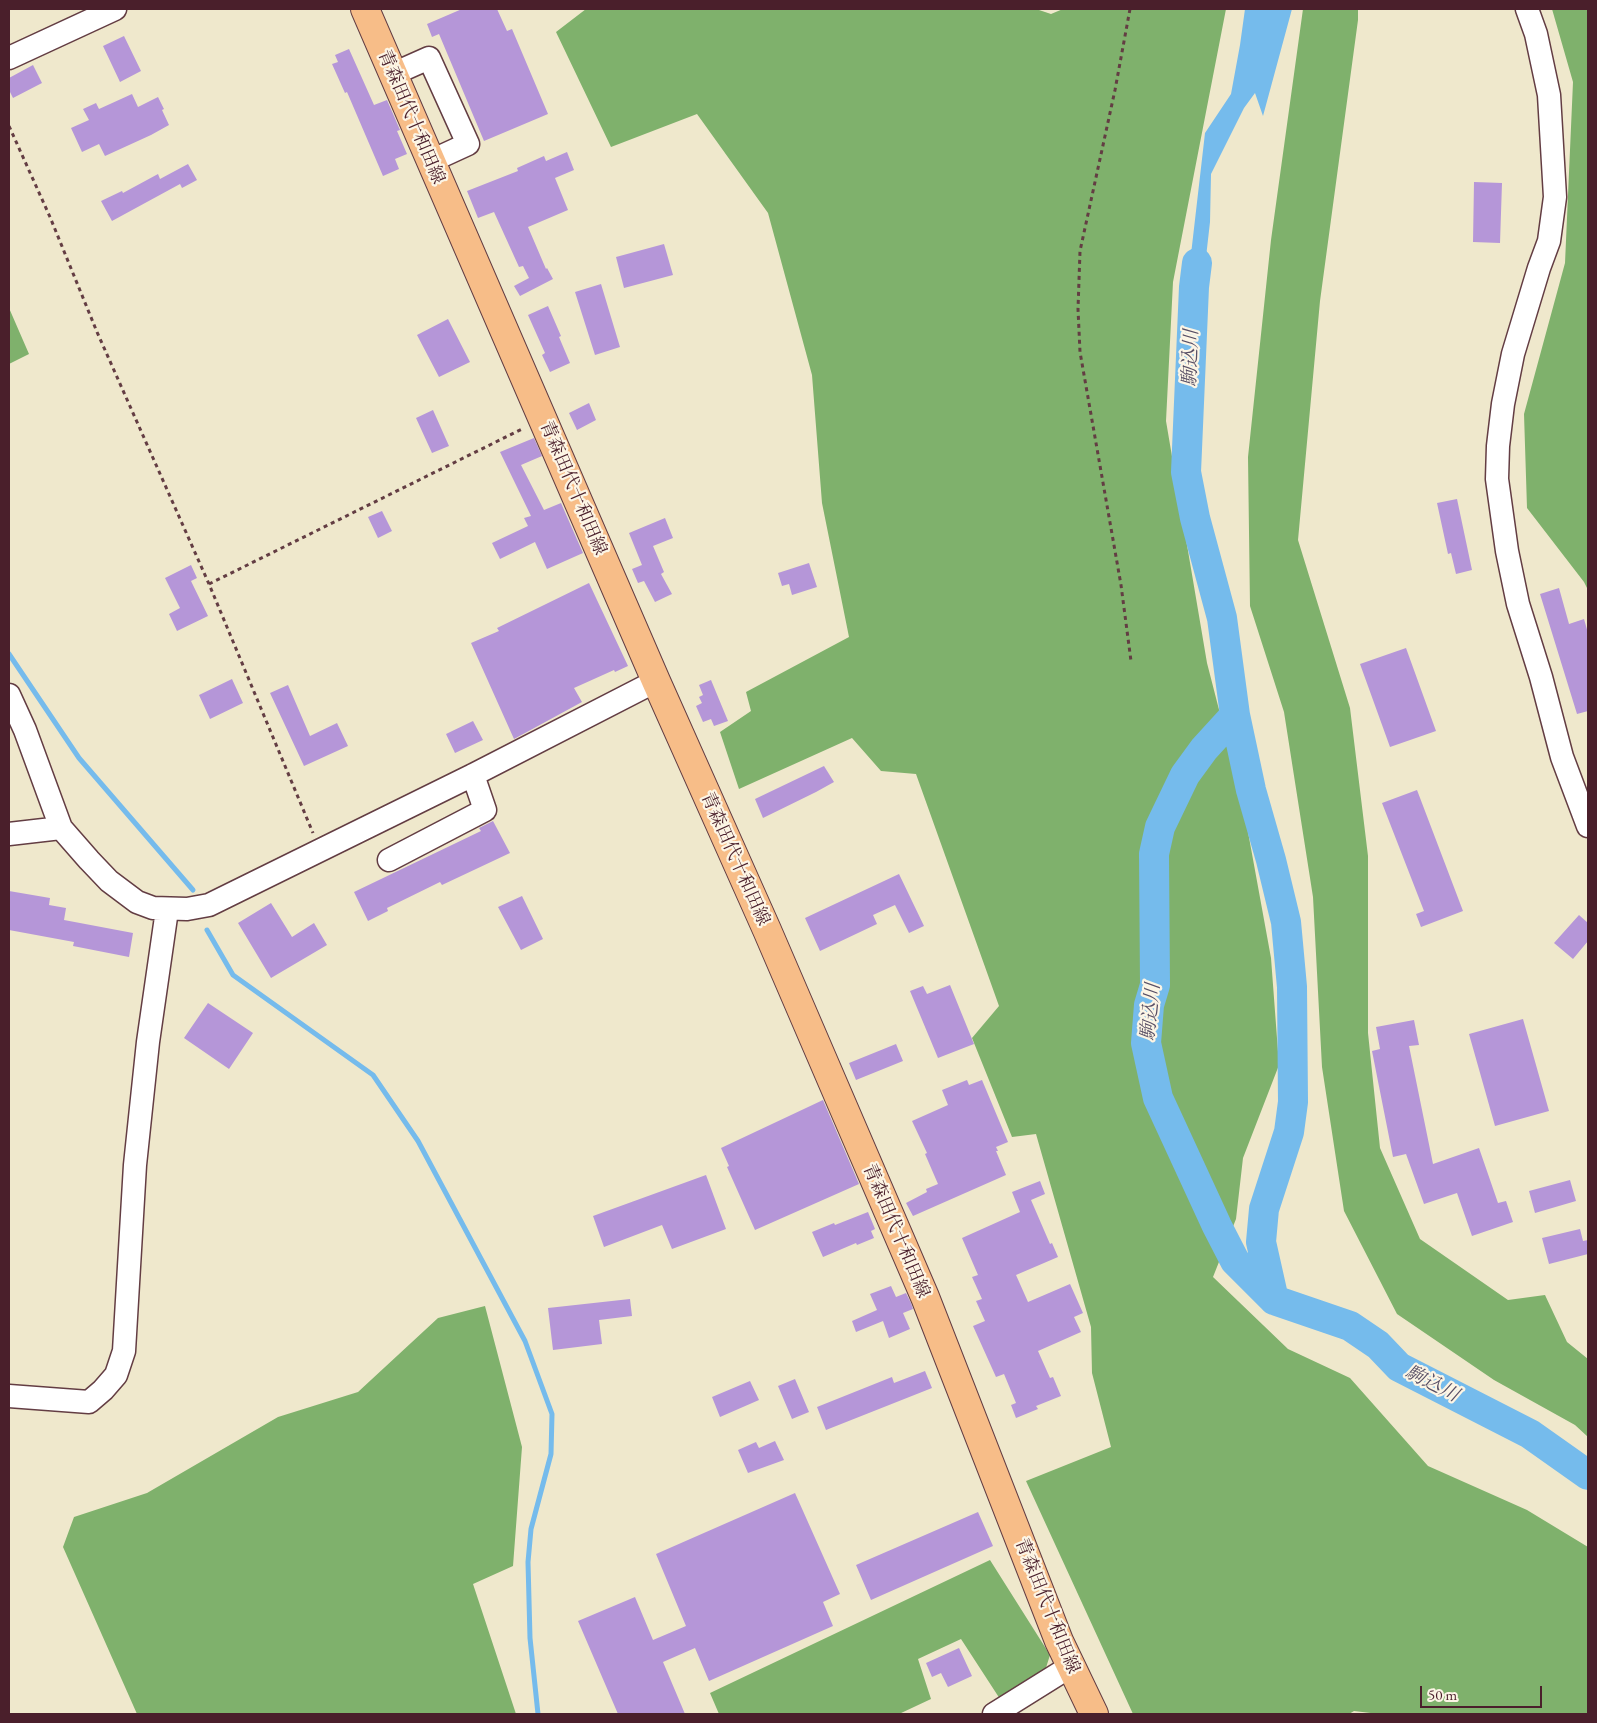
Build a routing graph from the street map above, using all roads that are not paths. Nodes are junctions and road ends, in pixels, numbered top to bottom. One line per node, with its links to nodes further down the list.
1 (115, 9): 4 (street)
2 (365, 9): 5 (main road, 青森田代十和田線)
3 (1527, 9): 10 (street)
4 (9, 58)
5 (393, 74): 6 (main road, 青森田代十和田線); 6 (street)
6 (431, 161): 7 (main road, 青森田代十和田線)
7 (656, 681): 9 (street); 16 (main road, 青森田代十和田線)
8 (9, 695): 11 (street)
9 (473, 774): 13 (street); 14 (street)
10 (1588, 826)
11 (61, 828): 12 (street); 14 (street)
12 (9, 834)
13 (388, 860)
14 (168, 910): 15 (street)
15 (9, 1396)
16 (1071, 1666): 17 (street); 18 (main road, 青森田代十和田線)
17 (994, 1714)
18 (1094, 1714)

